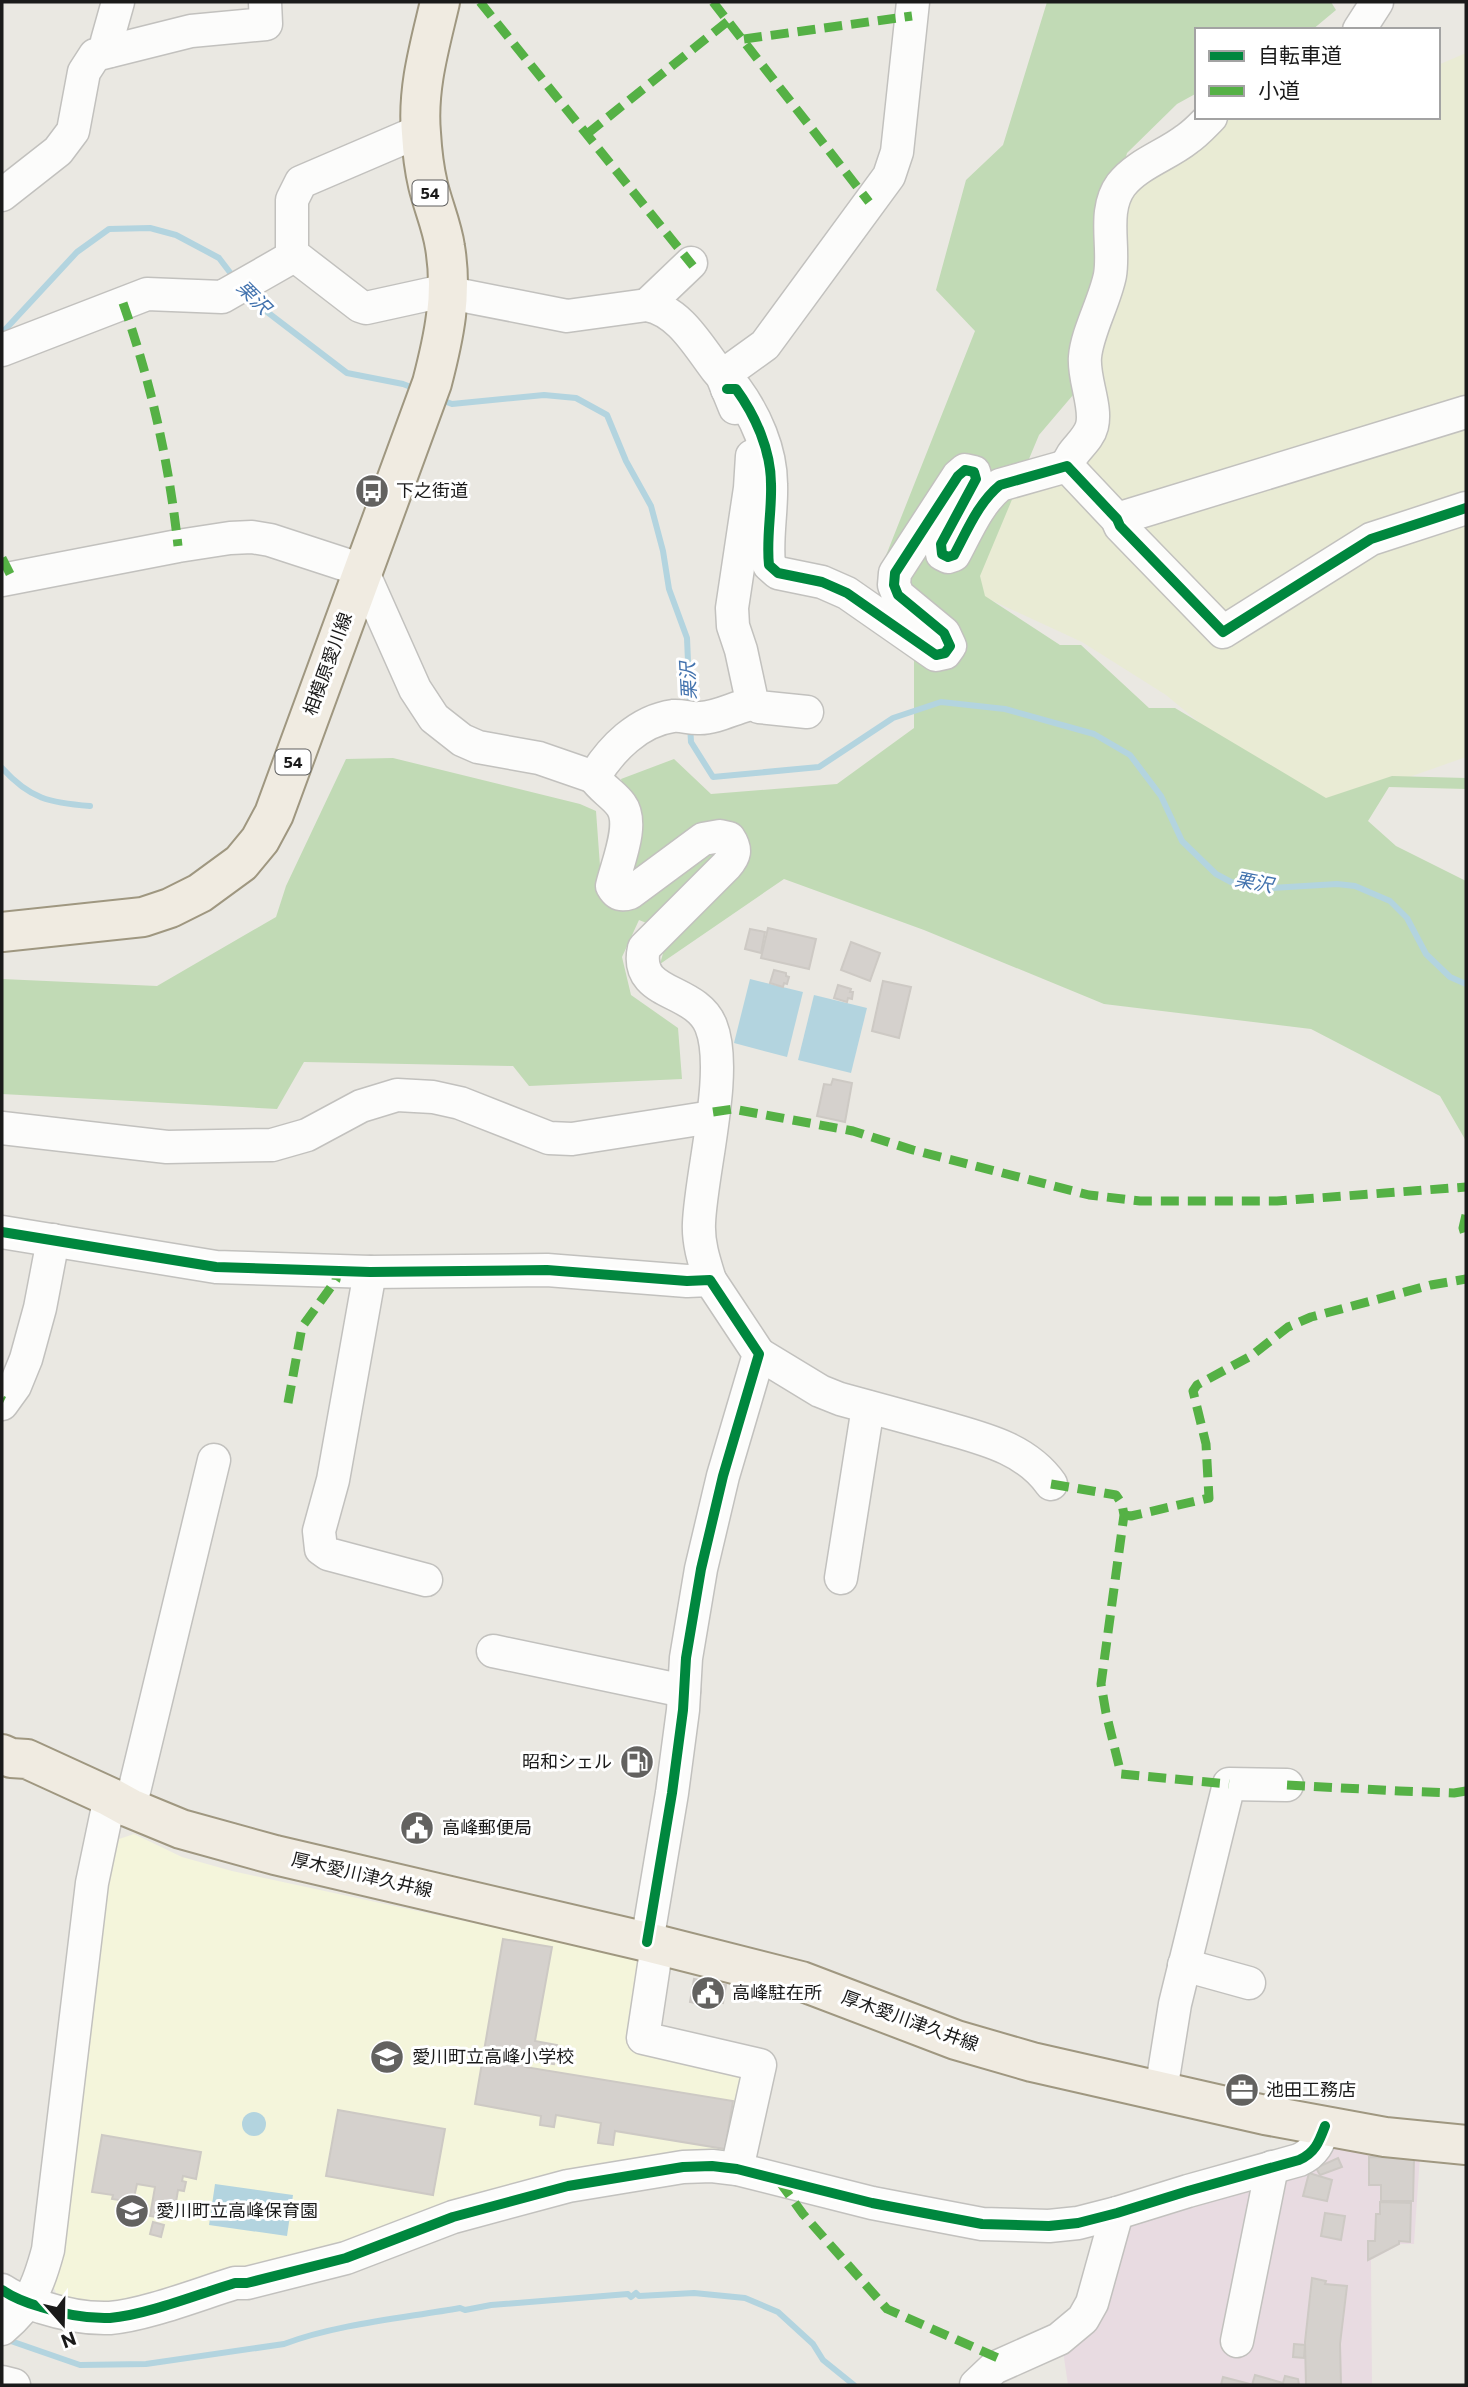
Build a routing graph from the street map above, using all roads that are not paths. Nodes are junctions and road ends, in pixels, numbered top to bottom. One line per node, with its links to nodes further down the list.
1 (118, 2): 5 (street)
2 (265, 2): 5 (street)
3 (440, 2): 7 (main road, 相模原愛川線 / 54)
4 (913, 2): 14 (street)
5 (109, 51): 8 (street)
6 (1209, 119): 16 (street)
7 (421, 131): 9 (street); 11 (main road, 相模原愛川線 / 54)
8 (2, 195)
9 (292, 257): 11 (street); 13 (street)
10 (691, 263): 12 (street)
11 (448, 290): 12 (street); 20 (main road, 相模原愛川線 / 54)
12 (647, 305): 14 (street)
13 (2, 350)
14 (724, 383): 19 (street); 22 (street)
15 (1466, 412): 18 (street)
16 (1066, 466): 18 (street); 19 (street)
17 (1466, 508): 18 (street)
18 (1117, 519)
19 (769, 565): 22 (street)
20 (362, 570): 21 (street); 25 (street); 26 (main road, 相模原愛川線 / 54)
21 (2, 580)
22 (738, 640): 23 (street)
23 (752, 701): 24 (street); 25 (street)
24 (807, 712)
25 (594, 777): 27 (street)
26 (2, 932)
27 (712, 1117): 28 (street); 32 (street)
28 (2, 1128)
29 (2, 1232): 30 (street)
30 (53, 1240): 31 (street); 34 (street)
31 (369, 1272): 32 (street); 39 (street)
32 (710, 1280): 33 (street)
33 (759, 1354): 35 (street); 41 (street)
34 (2, 1404)
35 (868, 1407): 37 (street); 38 (street)
36 (214, 1460): 44 (street)
37 (1051, 1484)
38 (841, 1578)
39 (426, 1580)
40 (493, 1651): 41 (street)
41 (684, 1691): 45 (street)
42 (2, 1754): 44 (main road, 厚木愛川津久井線)
43 (1287, 1785): 46 (street)
44 (120, 1802): 45 (main road, 厚木愛川津久井線); 54 (street)
45 (652, 1943): 48 (main road, 厚木愛川津久井線); 52 (street)
46 (1184, 1965): 47 (street); 48 (street)
47 (1249, 1983)
48 (1161, 2091): 49 (main road, 厚木愛川津久井線)
49 (1325, 2126): 50 (main road, 厚木愛川津久井線); 51 (street)
50 (1466, 2145)
51 (1272, 2167): 53 (street); 56 (street)
52 (737, 2169): 53 (street); 54 (street)
53 (1118, 2213): 59 (street)
54 (15, 2296): 55 (street)
55 (2, 2329)
56 (1237, 2341)
57 (2, 2382): 58 (street)
58 (14, 2385)
59 (976, 2385)

